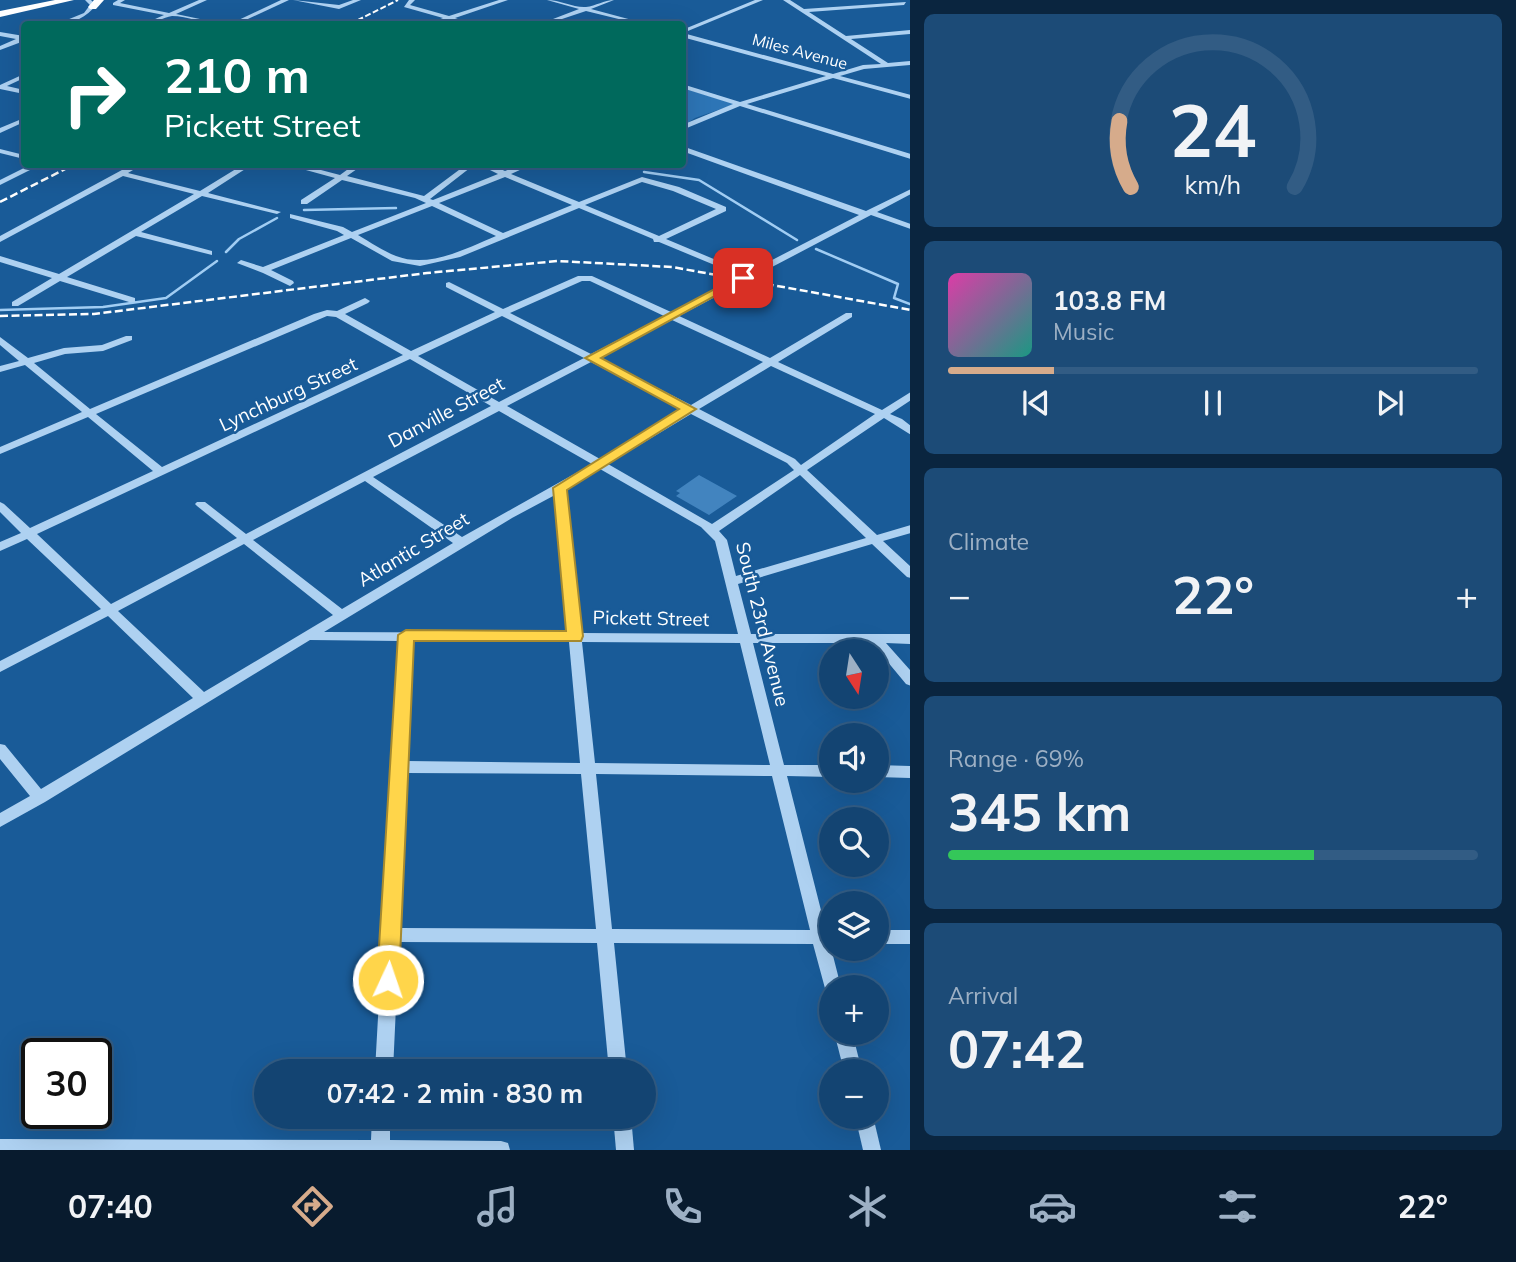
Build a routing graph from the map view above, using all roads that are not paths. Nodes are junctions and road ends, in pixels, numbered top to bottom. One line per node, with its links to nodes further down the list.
1 (50, 0): 20 (highway)
2 (69, 0): 20 (highway)
3 (122, 0): 21 (street)
4 (204, 0): 21 (street)
5 (286, 0): 26 (street)
6 (296, 0): 7 (street)
7 (358, 0)
8 (412, 0): 22 (street)
9 (505, 0): 22 (street)
10 (550, 0): 18 (street)
11 (611, 0): 18 (street)
12 (736, 0): 17 (street)
13 (760, 0): 17 (street)
14 (786, 0): 19 (street)
15 (94, 2): 23 (street)
16 (905, 3): 19 (street)
17 (751, 4): 31 (street)
18 (586, 9): 29 (street); 30 (street)
19 (803, 11): 36 (street)
20 (2, 12)
21 (170, 15): 24 (street); 25 (street)
22 (449, 19): 27 (street); 28 (street)
23 (78, 21)
24 (155, 21)
25 (204, 21)
26 (240, 21)
27 (442, 21)
28 (457, 21)
29 (552, 21)
30 (632, 21)
31 (686, 31)
32 (910, 32): 36 (street)
33 (0, 34): 35 (street)
34 (686, 34): 41 (street, Miles Avenue)
35 (21, 38)
36 (844, 38): 40 (street)
37 (21, 40): 38 (street)
38 (0, 48)
39 (910, 63): 40 (street)
40 (887, 64): 41 (street)
41 (839, 76): 46 (street, Miles Avenue); 47 (street)
42 (21, 77): 43 (street)
43 (0, 87): 45 (street)
44 (686, 87): 47 (street)
45 (21, 91)
46 (910, 97)
47 (743, 103): 49 (street); 54 (street)
48 (21, 121): 50 (street)
49 (686, 126)
50 (0, 131)
51 (686, 149): 74 (street)
52 (0, 151): 53 (street)
53 (21, 157)
54 (910, 157)
55 (31, 168): 67 (street)
56 (132, 168): 63 (street)
57 (244, 168): 69 (street)
58 (304, 168): 65 (street)
59 (355, 168): 65 (street)
60 (467, 168): 70 (street)
61 (491, 168): 64 (street)
62 (520, 168): 64 (street)
63 (122, 174): 69 (street); 80 (street)
64 (505, 174): 70 (street); 72 (street)
65 (342, 177): 70 (street); 71 (street)
66 (646, 179): 72 (street); 81 (street)
67 (0, 183)
68 (910, 192): 74 (street, Danville Street)
69 (202, 194): 73 (street); 77 (street)
70 (428, 201): 78 (street); 79 (street)
71 (304, 202)
72 (577, 206): 79 (street); 81 (street)
73 (277, 212)
74 (868, 213): 76 (street); 87 (street, Danville Street)
75 (293, 216): 78 (street)
76 (910, 227)
77 (135, 233): 82 (street); 88 (street)
78 (352, 235): 84 (street); 86 (street)
79 (503, 236): 84 (street)
80 (0, 239)
81 (657, 240): 87 (street)
82 (209, 253)
83 (0, 259): 88 (street)
84 (427, 262)
85 (241, 263): 86 (street)
86 (263, 270): 89 (street)
87 (747, 276): 97 (street, Danville Street)
88 (60, 278): 91 (street); 93 (street)
89 (290, 283)
90 (449, 285): 94 (street)
91 (132, 300)
92 (365, 301): 95 (street)
93 (15, 304)
94 (502, 313): 97 (street, Lynchburg Street); 100 (street, Lynchburg Street); 101 (street)
95 (338, 314): 100 (street, South 23rd Avenue); 109 (street)
96 (849, 315): 103 (street, Atlantic Street)
97 (671, 316): 101 (street, Danville Street); 103 (street)
98 (129, 338): 102 (street)
99 (0, 340): 102 (street)
100 (410, 356): 106 (street, South 23rd Avenue); 114 (street, Lynchburg Street)
101 (591, 358): 106 (street, Danville Street); 107 (street)
102 (25, 361): 104 (street); 109 (street)
103 (770, 362): 107 (street, Atlantic Street); 108 (street)
104 (0, 369)
105 (910, 396): 108 (street)
106 (499, 406): 112 (street, South 23rd Avenue); 115 (street, Danville Street)
107 (689, 409): 112 (street, Atlantic Street); 113 (street)
108 (883, 413): 110 (street); 113 (street)
109 (89, 414): 111 (street); 114 (street)
110 (908, 427)
111 (0, 451)
112 (599, 463): 116 (street, Atlantic Street); 120 (street, South 23rd Avenue)
113 (800, 470): 120 (street); 123 (street)
114 (161, 472): 121 (street, Lynchburg Street)
115 (365, 476): 122 (street, Danville Street); 124 (street)
116 (560, 488): 124 (street, Atlantic Street); 132 (street)
117 (201, 504): 122 (street)
118 (0, 506): 121 (street)
119 (910, 529): 123 (street)
120 (712, 530): 127 (street, South 23rd Avenue)
121 (29, 533): 125 (street, Lynchburg Street); 128 (street)
122 (246, 538): 128 (street, Danville Street); 129 (street)
123 (874, 540): 126 (street); 127 (street)
124 (462, 543): 129 (street, Atlantic Street)
125 (0, 547)
126 (910, 573)
127 (733, 580): 133 (street, South 23rd Avenue)
128 (109, 610): 138 (street, Danville Street); 140 (street)
129 (341, 615): 131 (street, Atlantic Street)
130 (406, 635): 131 (street, Pickett Street); 132 (street, Pickett Street); 142 (street)
131 (307, 636): 140 (street, Atlantic Street)
132 (575, 636): 133 (street, Pickett Street); 143 (street)
133 (746, 638): 134 (street, Pickett Street); 144 (street, South 23rd Avenue)
134 (819, 639)
135 (910, 639): 136 (street, Pickett Street)
136 (889, 640)
137 (889, 655): 139 (street)
138 (0, 667)
139 (910, 680)
140 (203, 699): 148 (street, Atlantic Street)
141 (0, 749): 148 (street)
142 (400, 767): 143 (street); 151 (street)
143 (588, 768): 144 (street); 152 (street)
144 (778, 771): 145 (street); 150 (street, South 23rd Avenue)
145 (819, 771)
146 (889, 771): 147 (street)
147 (910, 772)
148 (40, 798): 149 (street, Atlantic Street)
149 (0, 821)
150 (819, 915)
151 (391, 935): 152 (street); 156 (street)
152 (604, 936): 153 (street); 157 (street)
153 (819, 936)
154 (889, 937): 155 (street)
155 (910, 937)
156 (385, 1059)
157 (617, 1059)
158 (381, 1129): 163 (street)
159 (623, 1129): 165 (street)
160 (867, 1129): 166 (street)
161 (0, 1148): 162 (street)
162 (133, 1149): 163 (street)
163 (380, 1150): 164 (street)
164 (501, 1150)
165 (625, 1150)
166 (872, 1150)

